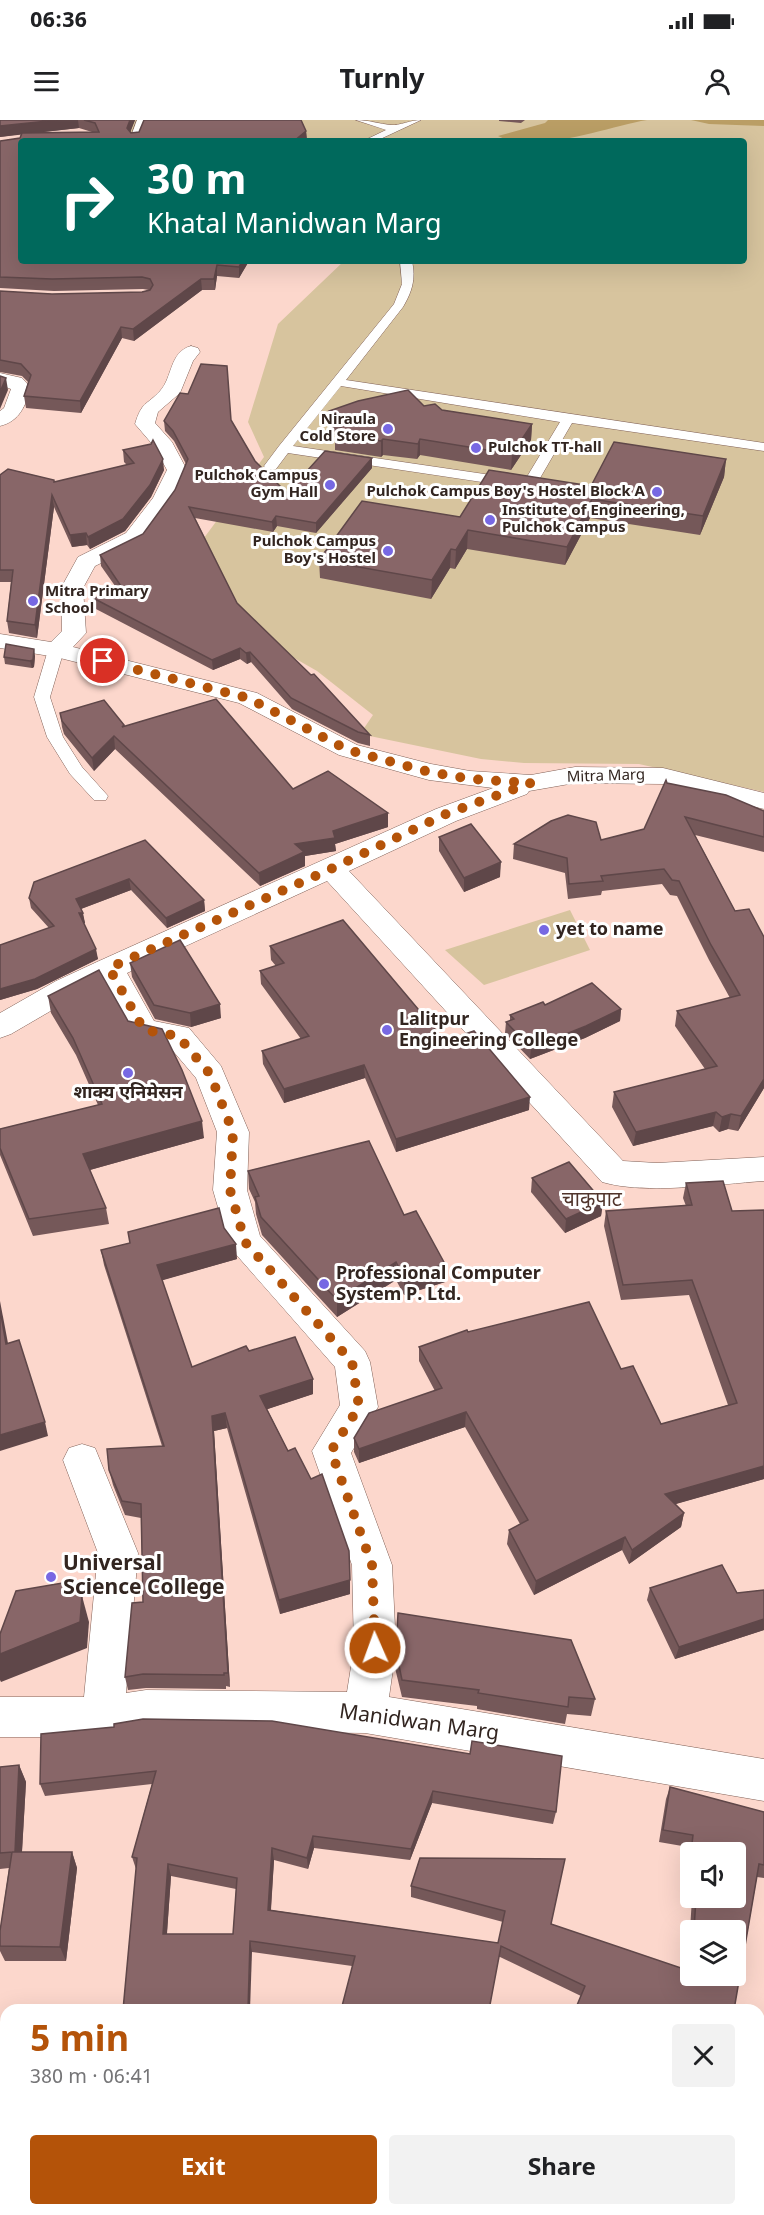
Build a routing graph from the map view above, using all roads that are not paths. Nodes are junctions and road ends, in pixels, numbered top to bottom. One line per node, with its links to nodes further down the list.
1 (142, 120): 6 (lane)
2 (362, 120): 4 (lane)
3 (416, 120): 5 (lane)
4 (379, 123): 5 (lane)
5 (394, 129): 7 (lane)
6 (135, 138)
7 (374, 138)
8 (407, 264): 11 (lane)
9 (191, 352): 18 (street)
10 (0, 379): 13 (street)
11 (336, 382): 12 (lane); 15 (lane)
12 (568, 419): 14 (lane); 15 (lane)
13 (0, 420)
14 (764, 447)
15 (284, 449): 16 (lane)
16 (271, 466)
17 (0, 642): 18 (street, Mitra Marg)
18 (56, 651): 19 (street, Mitra Marg); 20 (lane)
19 (531, 783): 21 (street, Mitra Marg); 22 (street)
20 (100, 796)
21 (764, 801)
22 (331, 869): 23 (street); 25 (street)
23 (109, 968): 24 (street); 27 (street)
24 (0, 1027)
25 (764, 1169)
26 (82, 1460): 29 (street)
27 (365, 1713): 29 (street, Manidwan Marg); 30 (street, Manidwan Marg)
28 (0, 1717): 29 (street, Manidwan Marg)
29 (104, 1717)
30 (764, 1780)

